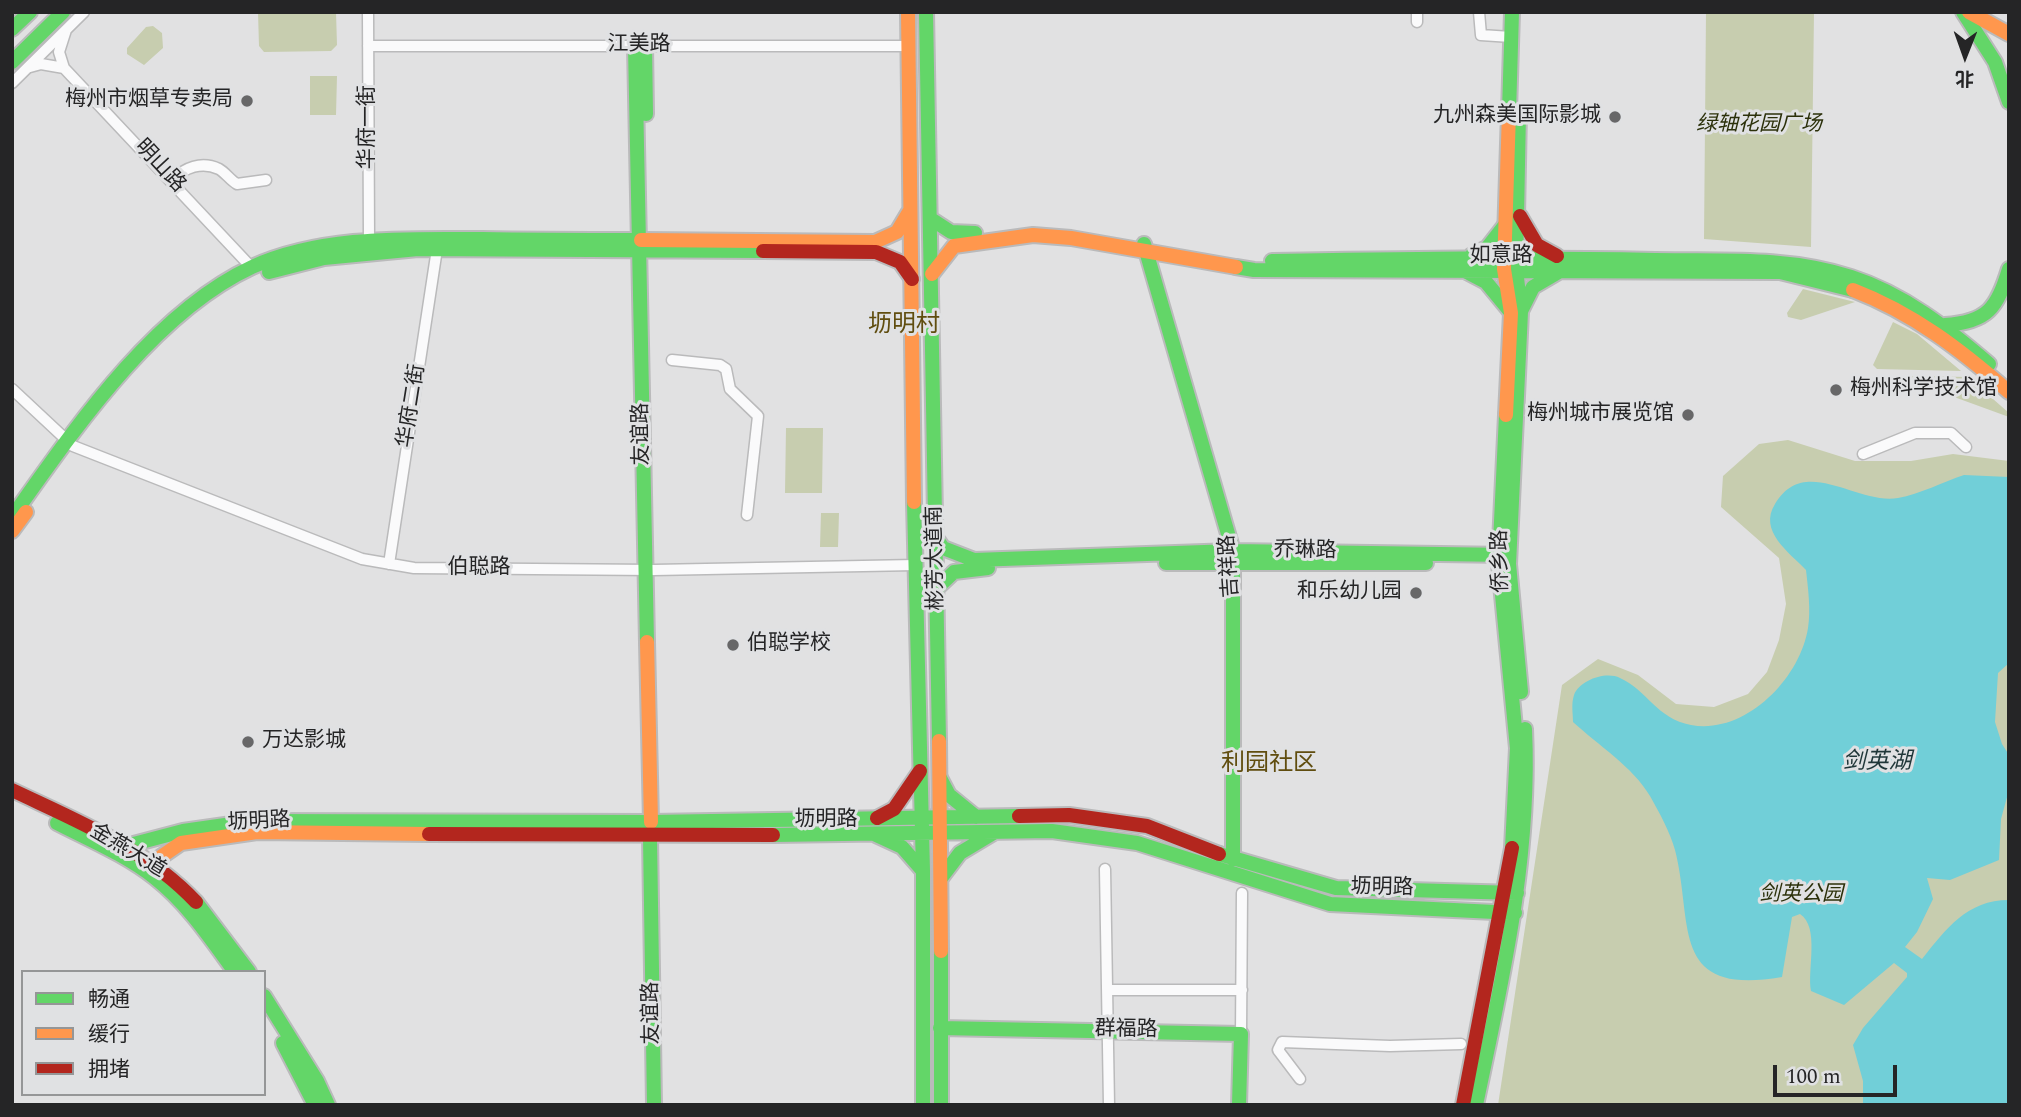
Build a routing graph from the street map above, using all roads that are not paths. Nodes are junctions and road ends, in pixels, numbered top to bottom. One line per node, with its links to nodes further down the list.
1 (30, 12): 12 (main road)
2 (63, 12): 19 (main road)
3 (84, 12): 13 (street)
4 (368, 12): 16 (street, 华府一街)
5 (908, 12): 18 (main road, 彬芳大道南)
6 (926, 12): 28 (main road, 彬芳大道南)
7 (1479, 12): 15 (street)
8 (1512, 12): 15 (main road, 侨乡路)
9 (1520, 12): 27 (main road, 侨乡路)
10 (1963, 12): 23 (main road)
11 (1969, 12): 14 (main road)
12 (12, 29)
13 (66, 30): 20 (street); 21 (street)
14 (2009, 34)
15 (1511, 37): 29 (main road, 侨乡路)
16 (368, 46): 17 (street, 江美路); 31 (street, 华府一街)
17 (640, 46): 18 (street, 江美路); 32 (main road, 友谊路)
18 (909, 46): 26 (main road, 彬芳大道南)
19 (12, 62)
20 (29, 67): 21 (street); 22 (street)
21 (64, 68): 25 (street, 明山路)
22 (12, 83)
23 (2009, 102)
24 (266, 180): 25 (street)
25 (172, 181): 38 (street, 明山路)
26 (911, 208): 32 (main road); 41 (main road, 彬芳大道南)
27 (1517, 208): 36 (main road, 侨乡路); 37 (main road)
28 (931, 219): 30 (main road); 40 (main road, 彬芳大道南)
29 (1506, 224): 35 (main road); 36 (main road, 侨乡路)
30 (962, 239): 33 (main road, 如意路); 40 (main road)
31 (369, 242): 32 (main road); 38 (main road)
32 (644, 244): 34 (main road); 41 (main road); 60 (main road, 友谊路)
33 (1144, 247): 35 (main road, 如意路); 55 (main road, 吉祥路)
34 (437, 249): 48 (main road); 57 (street, 华府二街)
35 (1463, 263): 36 (main road, 如意路); 42 (main road)
36 (1510, 263): 37 (main road, 如意路); 42 (main road, 侨乡路)
37 (1562, 263): 42 (main road); 43 (main road, 如意路); 47 (main road, 如意路)
38 (251, 268): 48 (main road)
39 (2009, 269): 43 (main road)
40 (932, 274): 54 (main road, 彬芳大道南)
41 (912, 279): 59 (main road, 彬芳大道南)
42 (1516, 312): 56 (main road, 侨乡路)
43 (1945, 325): 45 (main road, 如意路)
44 (673, 360): 51 (street)
45 (2009, 381)
46 (12, 389): 48 (street)
47 (2009, 392)
48 (69, 443): 52 (main road); 53 (main road); 57 (street, 伯聪路)
49 (1966, 447): 50 (street)
50 (1863, 454)
51 (747, 515)
52 (12, 517)
53 (12, 531)
54 (936, 538): 58 (main road); 61 (main road, 彬芳大道南)
55 (1233, 556): 56 (main road, 乔琳路); 58 (main road, 乔琳路); 73 (main road, 吉祥路)
56 (1505, 559): 79 (main road, 侨乡路)
57 (389, 564): 60 (street, 伯聪路)
58 (975, 564): 61 (main road)
59 (915, 565): 60 (street, 伯聪路); 62 (main road, 彬芳大道南)
60 (650, 570): 69 (main road, 友谊路)
61 (937, 588): 63 (main road, 彬芳大道南)
62 (920, 771): 67 (main road, 彬芳大道南); 70 (main road)
63 (940, 778): 66 (main road); 68 (main road, 彬芳大道南)
64 (12, 790): 72 (main road, 金燕大道)
65 (12, 800): 81 (main road, 金燕大道)
66 (978, 818): 68 (main road, 坜明路); 73 (main road, 坜明路)
67 (915, 826): 68 (main road, 坜明路); 70 (main road, 坜明路); 76 (main road, 彬芳大道南)
68 (941, 826): 71 (main road, 坜明路); 77 (main road, 彬芳大道南)
69 (653, 827): 70 (main road, 坜明路); 72 (main road, 坜明路); 74 (main road, 坜明路); 94 (main road, 友谊路)
70 (872, 827): 76 (main road)
71 (996, 832): 77 (main road); 80 (main road, 坜明路)
72 (126, 846): 74 (main road, 金燕大道)
73 (1233, 859): 79 (main road, 坜明路)
74 (152, 863): 82 (main road, 金燕大道)
75 (1105, 869): 83 (street)
76 (923, 871): 95 (main road, 彬芳大道南)
77 (941, 878): 87 (main road, 彬芳大道南)
78 (1242, 893): 84 (street)
79 (1511, 893): 80 (main road, 侨乡路)
80 (1508, 913): 99 (main road, 侨乡路); 100 (main road, 侨乡路)
81 (234, 970)
82 (248, 970)
83 (1108, 990): 84 (street); 88 (street)
84 (1242, 990): 89 (street)
85 (266, 999): 93 (main road)
86 (266, 1016): 92 (main road)
87 (940, 1028): 88 (main road, 群福路); 96 (main road, 彬芳大道南)
88 (1109, 1031): 89 (main road, 群福路); 97 (street)
89 (1241, 1034): 98 (main road)
90 (1461, 1044): 91 (street)
91 (1300, 1079)
92 (315, 1105)
93 (328, 1105)
94 (654, 1105)
95 (923, 1105)
96 (941, 1105)
97 (1109, 1105)
98 (1239, 1105)
99 (1463, 1105)
100 (1476, 1105)

